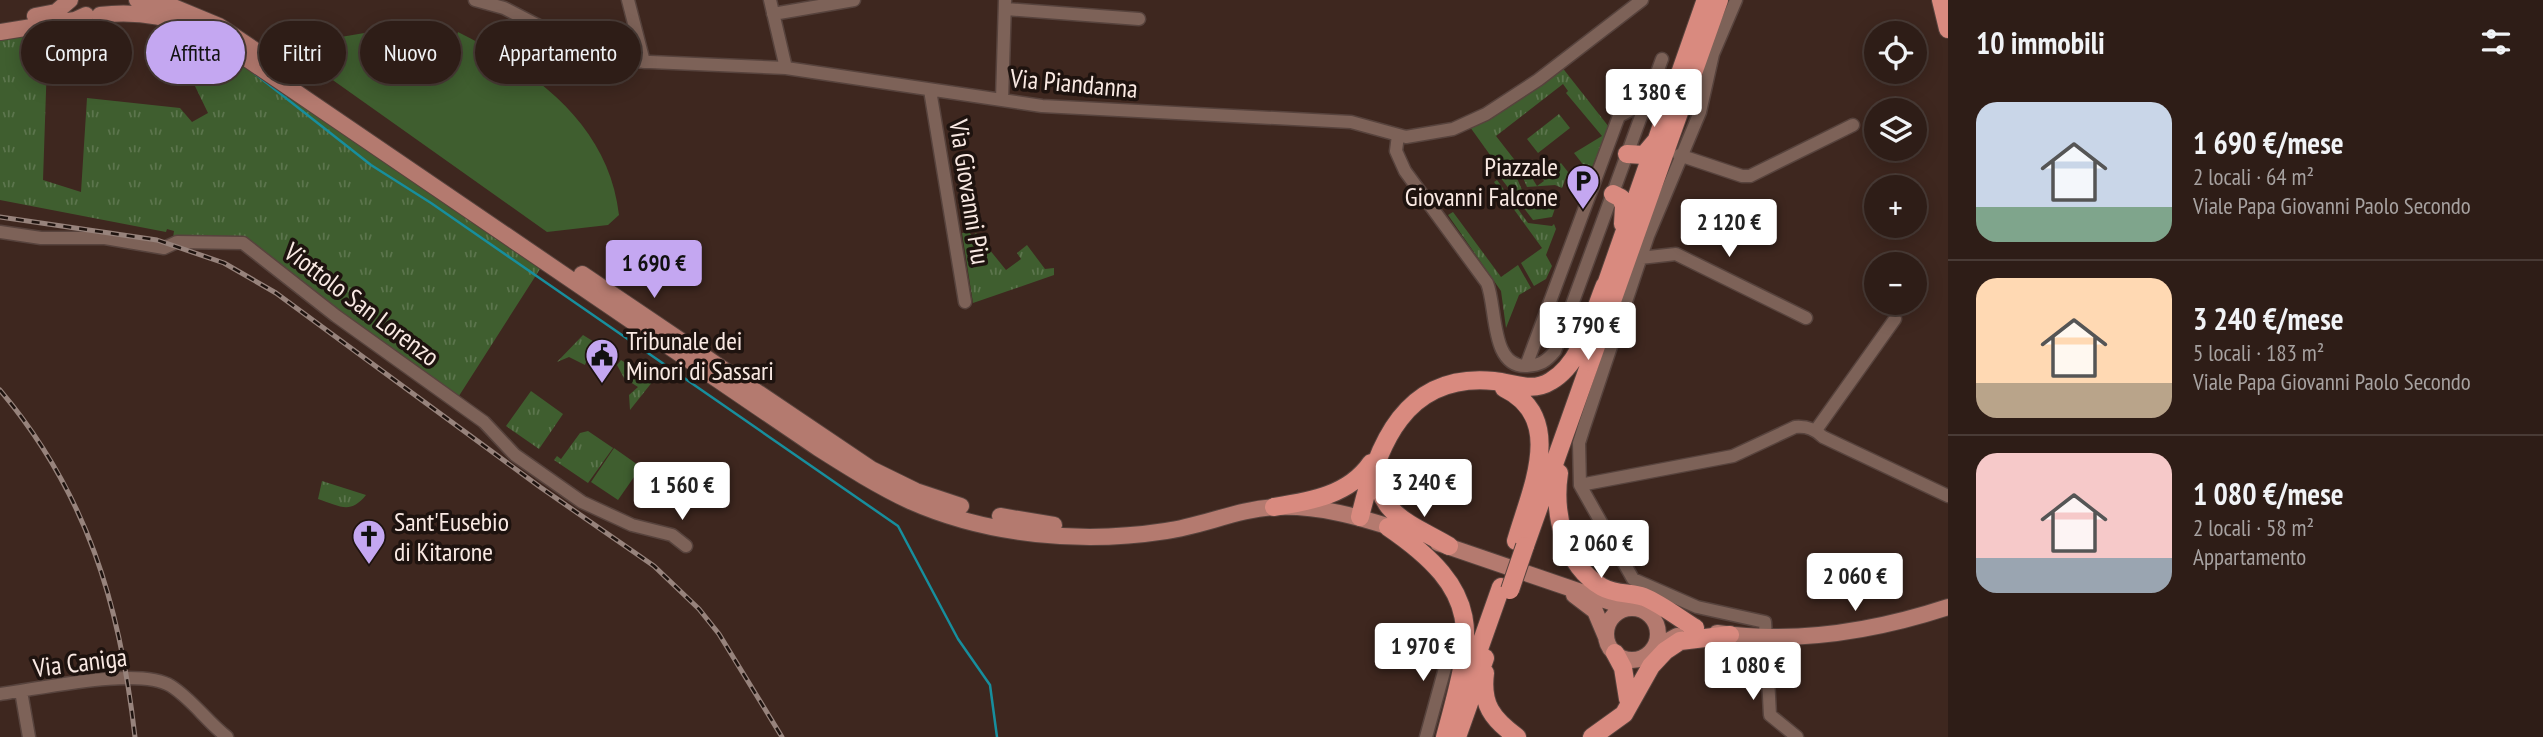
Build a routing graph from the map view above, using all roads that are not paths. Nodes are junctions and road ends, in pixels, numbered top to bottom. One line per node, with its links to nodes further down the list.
1 (70, 0): 15 (main road); 17 (main road)
2 (110, 0): 15 (main road)
3 (137, 0): 49 (main road)
4 (475, 0): 22 (street, Via Piandanna)
5 (628, 0): 22 (street)
6 (770, 0): 14 (street)
7 (854, 0): 14 (street)
8 (1642, 0): 28 (street, Via Piandanna)
9 (1706, 0): 20 (highway)
10 (1719, 0): 20 (highway)
11 (1736, 0): 31 (street)
12 (1941, 0): 18 (highway)
13 (1005, 4): 16 (street); 25 (street)
14 (773, 14): 23 (street)
15 (93, 15): 19 (main road); 49 (main road)
16 (1139, 19)
17 (0, 21)
18 (1948, 29)
19 (0, 32)
20 (1700, 37): 29 (highway); 42 (highway)
21 (1662, 59): 26 (street)
22 (644, 62): 23 (street, Via Piandanna)
23 (786, 68): 24 (street, Via Piandanna)
24 (930, 90): 25 (street, Via Piandanna); 37 (street, Via Giovanni Piu)
25 (1002, 100): 28 (street, Via Piandanna)
26 (1646, 102): 30 (street); 40 (street)
27 (1853, 125): 31 (street)
28 (1400, 135): 40 (street)
29 (1657, 140): 30 (highway); 34 (highway)
30 (1627, 154): 32 (street)
31 (1679, 155): 35 (street)
32 (1614, 191): 34 (highway); 40 (street)
33 (0, 232): 52 (street, Viottolo San Lorenzo)
34 (1621, 240): 36 (highway)
35 (1640, 258): 38 (street); 45 (street)
36 (1608, 279): 41 (highway); 51 (highway)
37 (965, 302)
38 (1806, 318)
39 (1895, 319): 43 (street)
40 (1521, 366)
41 (1484, 382): 44 (highway); 51 (highway)
42 (1575, 408): 51 (highway); 59 (highway)
43 (1816, 430): 45 (street); 46 (street)
44 (1384, 446): 47 (highway); 48 (highway); 53 (highway)
45 (1580, 485): 61 (street)
46 (1948, 496)
47 (1274, 507): 48 (main road); 49 (main road)
48 (1360, 517): 50 (main road)
49 (1203, 522)
50 (1388, 527): 53 (main road); 73 (highway)
51 (1520, 545): 54 (highway)
52 (686, 546)
53 (1449, 546): 55 (main road)
54 (1505, 588): 63 (highway); 73 (highway)
55 (1563, 588): 57 (main road); 64 (main road)
56 (1948, 607): 61 (main road)
57 (1628, 608): 58 (main road); 64 (main road)
58 (1651, 617): 59 (main road); 65 (main road)
59 (1700, 630): 60 (main road); 65 (main road)
60 (1730, 635): 61 (main road); 69 (highway)
61 (1768, 639): 78 (street)
62 (1456, 641): 72 (street)
63 (1490, 642): 74 (highway); 76 (highway)
64 (1611, 646): 65 (main road); 68 (highway)
65 (1647, 653): 68 (highway)
66 (21, 691): 67 (street, Via Caniga); 70 (street); 71 (street, Via Caniga)
67 (0, 694)
68 (1628, 699): 69 (highway)
69 (1609, 727): 77 (highway)
70 (29, 737)
71 (227, 737)
72 (1426, 737)
73 (1446, 737)
74 (1457, 737)
75 (1503, 737): 76 (highway)
76 (1517, 737)
77 (1592, 737)
78 (1797, 737)

